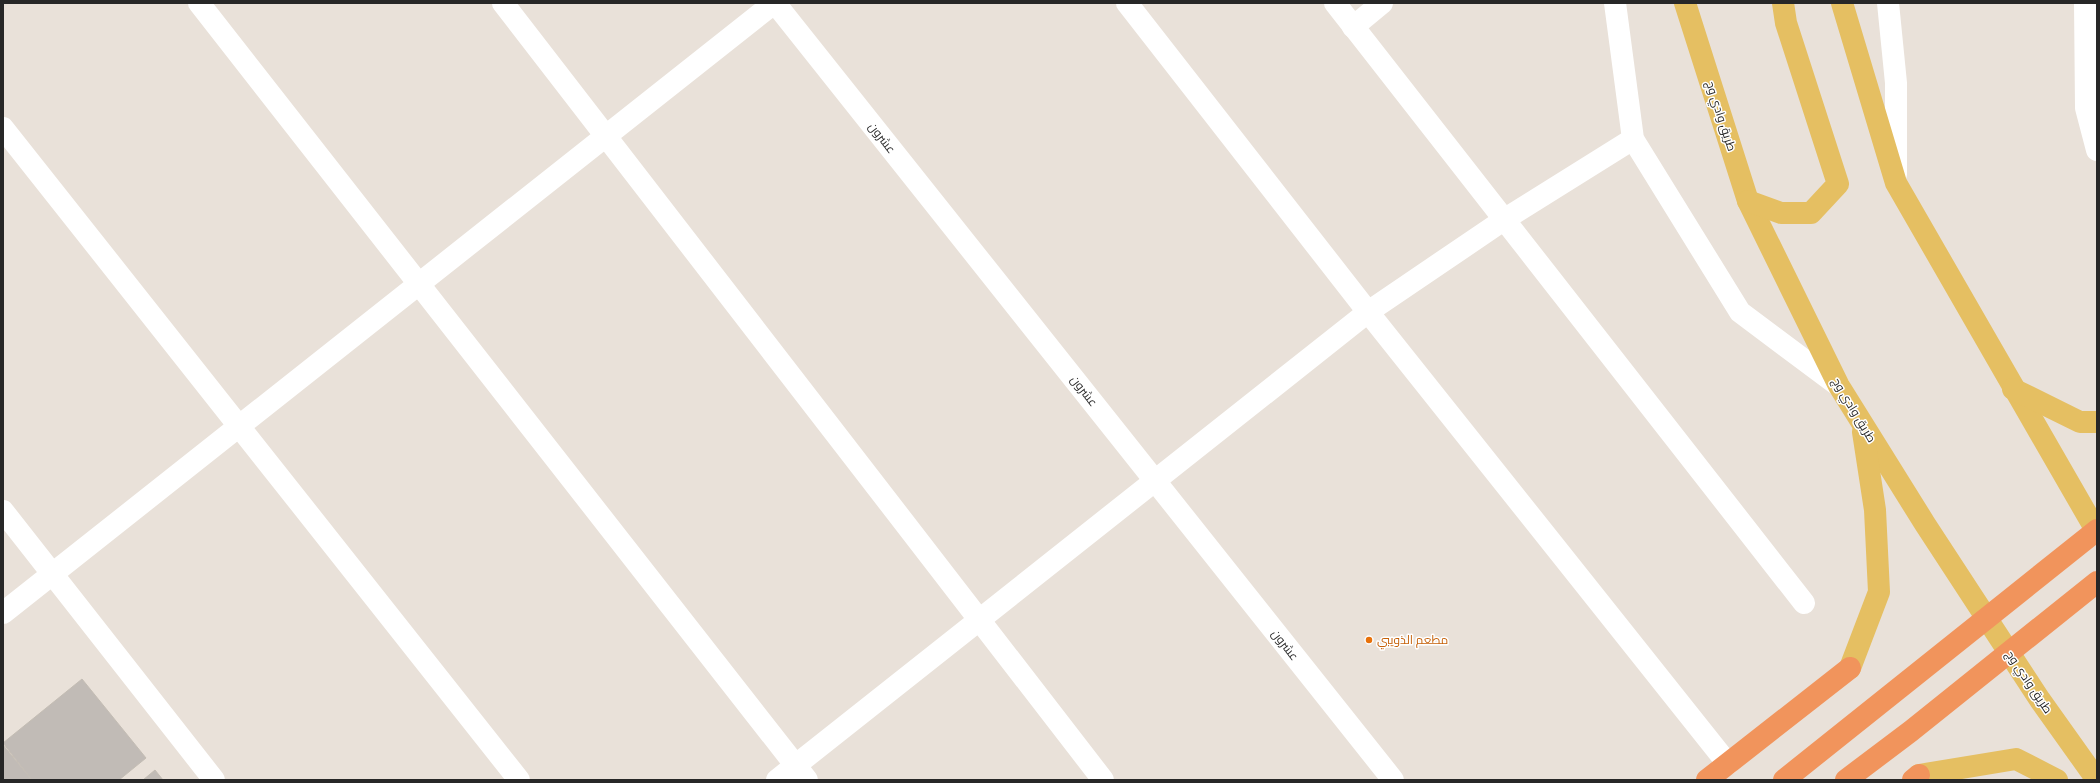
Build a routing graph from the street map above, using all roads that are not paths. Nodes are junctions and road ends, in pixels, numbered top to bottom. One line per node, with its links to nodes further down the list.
1 (503, 3): 15 (street)
2 (774, 3): 15 (street); 29 (street, عشرون)
3 (1127, 3): 23 (street)
4 (1335, 3): 13 (street)
5 (1382, 3): 13 (street)
6 (1615, 3): 17 (street)
7 (1685, 3): 20 (main road, طريق وادي وج)
8 (1783, 3): 20 (main road)
9 (1842, 3): 19 (main road)
10 (1888, 3): 19 (street)
11 (2085, 3): 14 (street)
12 (206, 5): 22 (street)
13 (1353, 27): 21 (street)
14 (2091, 105): 18 (street)
15 (606, 136): 22 (street); 36 (street)
16 (6, 139): 28 (street)
17 (1633, 139): 21 (street); 24 (street)
18 (2097, 150)
19 (1896, 183): 25 (main road)
20 (1748, 201): 24 (main road, طريق وادي وج)
21 (1505, 219): 23 (street); 34 (street)
22 (419, 284): 28 (street); 39 (street)
23 (1368, 312): 29 (street); 38 (street)
24 (1839, 386): 27 (main road, طريق وادي وج)
25 (2013, 389): 26 (main road); 31 (main road)
26 (2097, 422)
27 (1862, 423): 37 (main road); 50 (main road, طريق وادي وج)
28 (239, 426): 32 (street); 42 (street)
29 (1155, 481): 36 (street); 45 (street, عشرون)
30 (3, 511): 32 (street)
31 (2097, 531): 47 (highway)
32 (52, 574): 35 (street); 41 (street)
33 (2097, 582): 48 (highway)
34 (1804, 603)
35 (3, 613)
36 (979, 620): 39 (street); 44 (street)
37 (1850, 668): 38 (highway)
38 (1728, 764): 46 (highway)
39 (802, 773): 43 (street)
40 (1916, 777): 49 (main road)
41 (214, 780)
42 (519, 780)
43 (777, 780)
44 (1103, 780)
45 (1393, 780)
46 (1707, 780)
47 (1784, 780)
48 (1846, 780)
49 (2056, 780)
50 (2097, 780)

